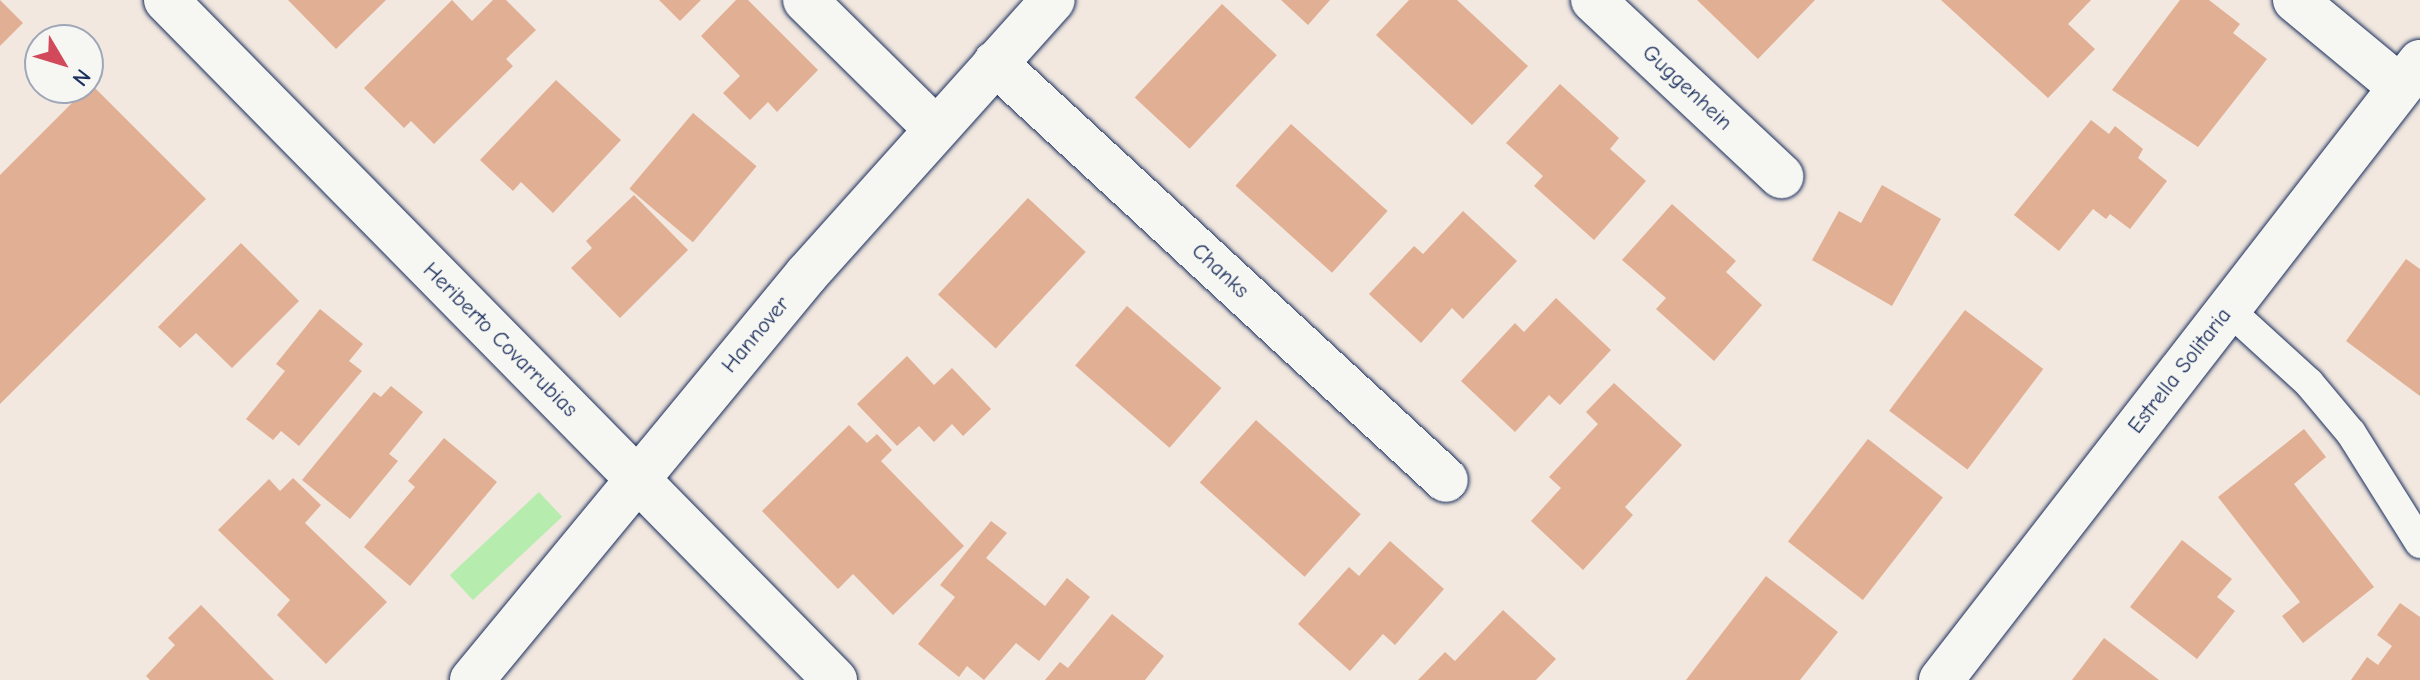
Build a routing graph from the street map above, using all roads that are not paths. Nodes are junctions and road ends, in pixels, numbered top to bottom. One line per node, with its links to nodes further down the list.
1 (166, 0): 11 (street, Heriberto Covarrubias)
2 (805, 0): 8 (street)
3 (1053, 0): 6 (street, Hannover)
4 (1593, 0): 9 (street, Guggenhein)
5 (2295, 0): 7 (street)
6 (995, 63): 8 (street, Hannover); 12 (street, Chanks)
7 (2410, 75): 10 (street, Estrella Solitaria)
8 (936, 129): 11 (street, Hannover)
9 (1781, 176)
10 (2228, 309): 13 (lane); 16 (street, Estrella Solitaria)
11 (637, 480): 14 (street, Hannover); 15 (street, Heriberto Covarrubias)
12 (1446, 480)
13 (2420, 543)
14 (472, 680)
15 (835, 680)
16 (1941, 680)

